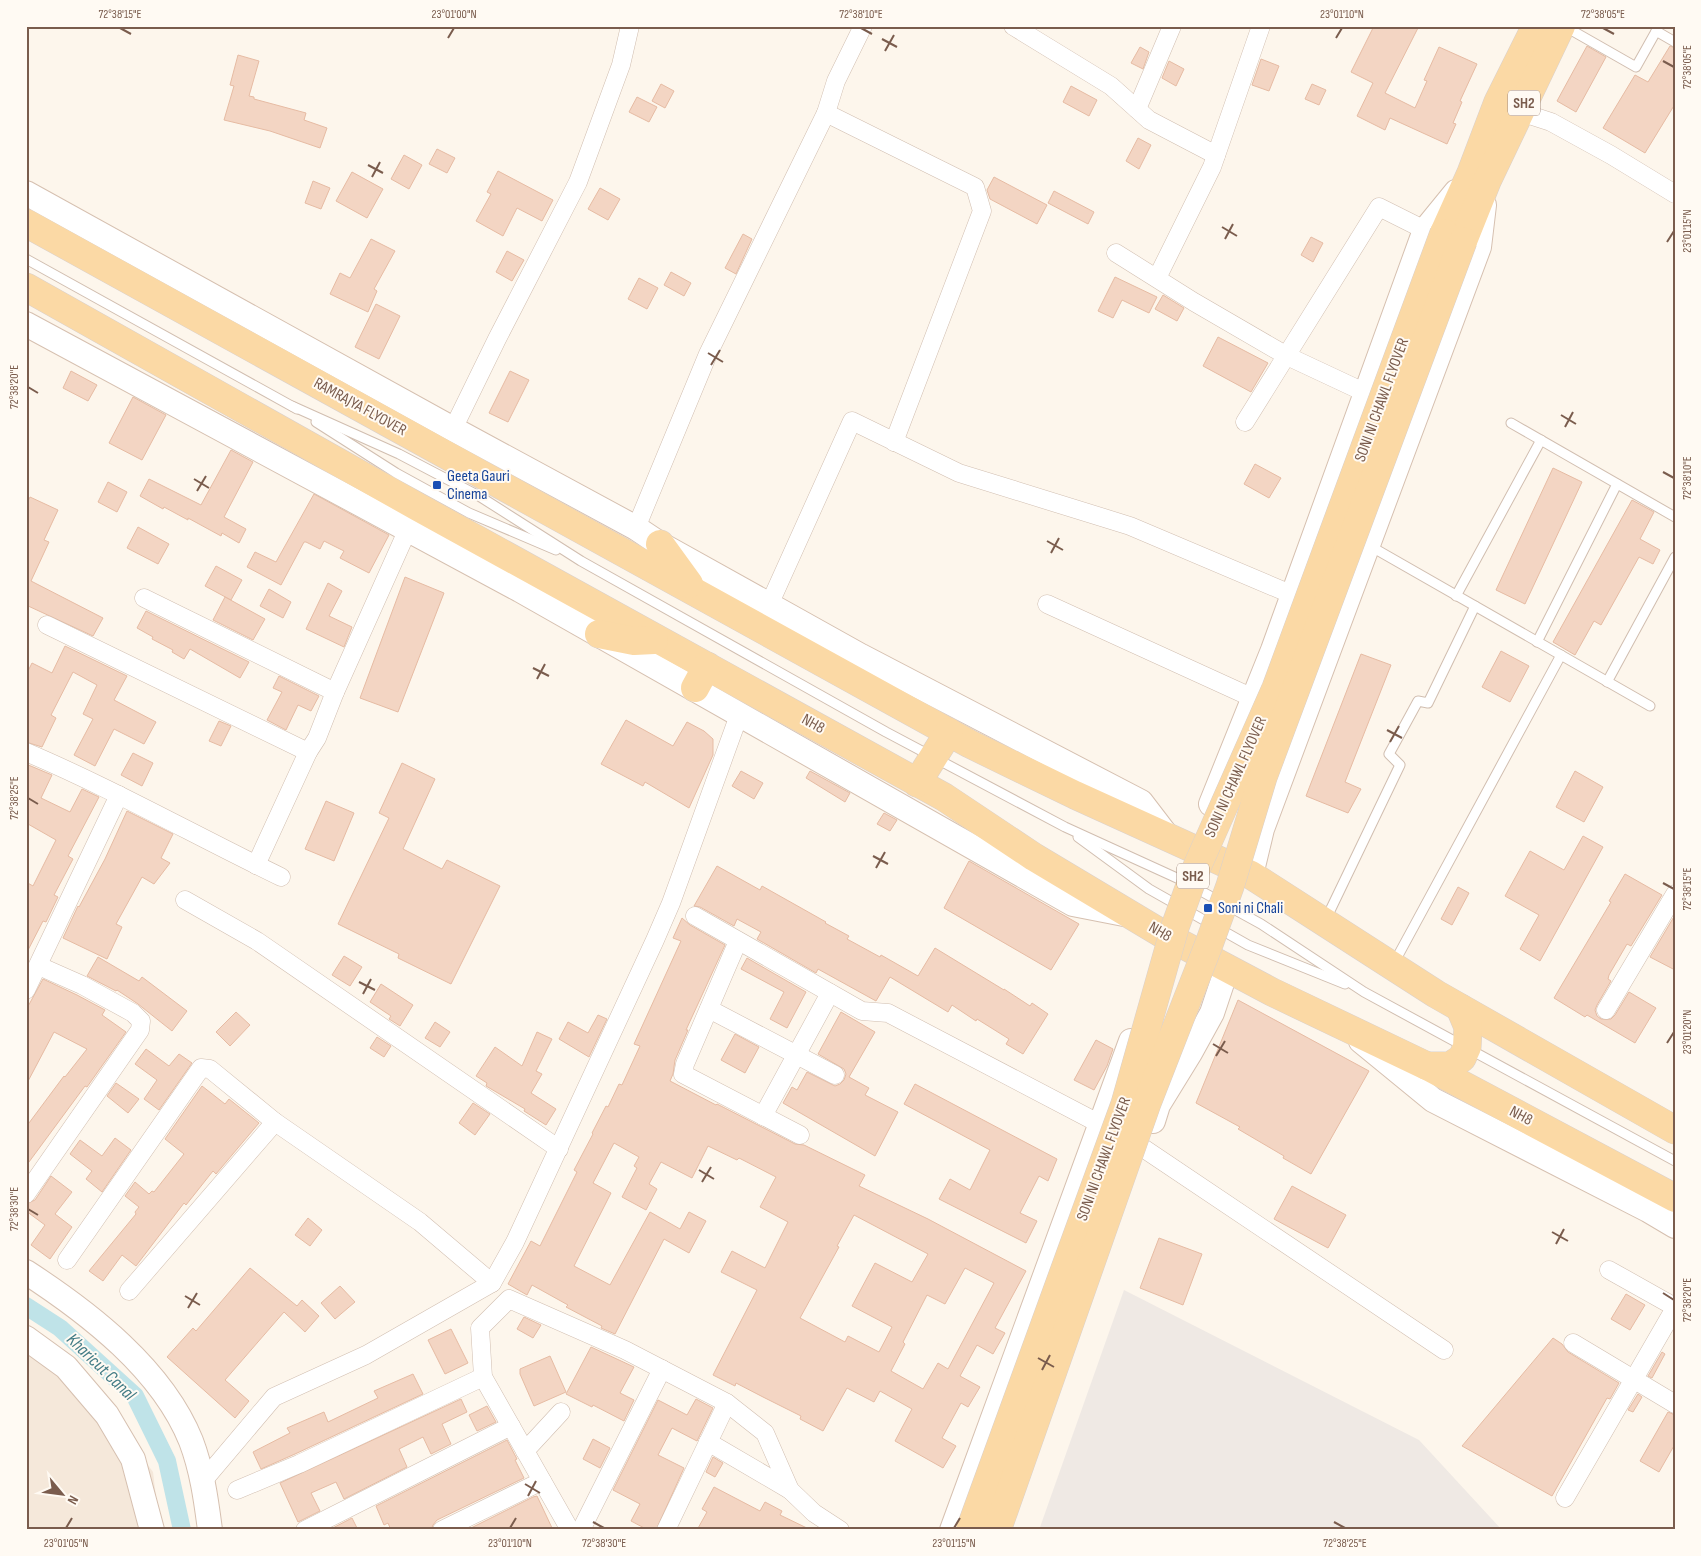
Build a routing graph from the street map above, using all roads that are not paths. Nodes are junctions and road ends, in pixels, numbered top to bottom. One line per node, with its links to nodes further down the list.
1 (630, 26): 29 (street)
2 (863, 26): 12 (street)
3 (1013, 26): 10 (street)
4 (1172, 26): 10 (street)
5 (1261, 26): 13 (street)
6 (1536, 26): 14 (main road, SH2)
7 (1563, 26): 8 (lane); 11 (main road, SH2)
8 (1658, 29): 9 (lane)
9 (1675, 42)
10 (1137, 109): 13 (street)
11 (1520, 112): 14 (main road, SH2); 16 (street)
12 (826, 113): 31 (street); 34 (street)
13 (1216, 155): 21 (street)
14 (1479, 177): 18 (main road, SONI NI CHAWL FLYOVER / SH2); 37 (street)
15 (26, 193): 29 (street)
16 (1675, 194)
17 (26, 223): 40 (main road, RAMRAJYA FLYOVER)
18 (1444, 235): 24 (street); 25 (street); 133 (main road, SONI NI CHAWL FLYOVER / SH2, bridge); 134 (main road, SONI NI CHAWL FLYOVER / SH2, bridge)
19 (1116, 253): 21 (street)
20 (26, 259): 26 (lane)
21 (1156, 278): 24 (street)
22 (26, 287): 49 (main road)
23 (26, 324): 35 (street)
24 (1287, 356): 25 (street); 27 (street)
25 (1366, 393): 41 (street)
26 (292, 406): 39 (lane); 39 (lane)
27 (1245, 422)
28 (1510, 423): 30 (lane)
29 (453, 429): 34 (street)
30 (1541, 440): 32 (lane); 42 (lane)
31 (894, 442): 41 (street); 45 (street)
32 (1617, 484): 33 (lane); 50 (lane)
33 (1675, 517)
34 (636, 528): 36 (street)
35 (408, 529): 48 (street); 54 (street)
36 (660, 544): 40 (main road); 45 (street)
37 (1367, 545): 42 (lane); 67 (street)
38 (1675, 557): 53 (lane)
39 (581, 561): 61 (lane)
40 (694, 592): 58 (main road, RAMRAJYA FLYOVER)
41 (1293, 595): 55 (street)
42 (1456, 596): 46 (lane)
43 (144, 598): 54 (street)
44 (1047, 604): 55 (street)
45 (769, 605): 65 (street)
46 (1475, 606): 50 (lane); 73 (lane)
47 (47, 625): 60 (street)
48 (599, 634): 49 (main road); 52 (street)
49 (660, 640): 52 (main road, NH8)
50 (1537, 642): 51 (lane)
51 (1561, 655): 53 (lane); 77 (lane)
52 (701, 677): 57 (street); 62 (main road, NH8)
53 (1607, 682): 56 (lane)
54 (335, 692): 60 (street)
55 (1253, 698): 65 (street)
56 (1650, 706)
57 (739, 715): 71 (street); 96 (street)
58 (948, 732): 61 (main road); 65 (main road, RAMRAJYA FLYOVER)
59 (26, 752): 63 (street)
60 (308, 752): 66 (street)
61 (934, 758): 62 (main road); 64 (lane)
62 (918, 782): 71 (main road, NH8)
63 (119, 796): 66 (street); 76 (street)
64 (1065, 827): 80 (lane); 80 (lane)
65 (1178, 842): 67 (main road, RAMRAJYA FLYOVER)
66 (256, 865): 68 (street)
67 (1251, 875): 73 (main road, RAMRAJYA FLYOVER)
68 (281, 877)
69 (1675, 894): 84 (street)
70 (185, 900): 96 (street)
71 (1133, 915): 74 (main road, NH8)
72 (695, 916): 75 (street)
73 (1316, 917): 77 (main road)
74 (1162, 934): 78 (main road, NH8); 92 (street)
75 (738, 940): 81 (street); 83 (street)
76 (39, 966): 79 (street); 98 (street)
77 (1392, 966): 82 (main road)
78 (1227, 968): 85 (main road, NH8); 95 (street)
79 (26, 990)
80 (1364, 992): 86 (lane)
81 (830, 993): 87 (street); 92 (street)
82 (1460, 1008): 86 (main road); 93 (main road)
83 (709, 1009): 87 (street); 90 (street)
84 (1606, 1010)
85 (1342, 1025): 88 (main road, NH8); 100 (street)
86 (1467, 1047): 88 (main road); 97 (lane)
87 (797, 1054): 89 (street); 90 (street)
88 (1427, 1066): 99 (main road, NH8)
89 (836, 1075)
90 (763, 1116): 94 (street)
91 (275, 1122): 101 (street); 104 (street); 105 (street)
92 (1100, 1124): 132 (street)
93 (1675, 1130)
94 (800, 1135)
95 (1144, 1148): 109 (street); 135 (street)
96 (558, 1149): 104 (street)
97 (1675, 1161)
98 (26, 1194)
99 (1675, 1198)
100 (1675, 1226)
101 (68, 1260)
102 (1609, 1270): 106 (street)
103 (26, 1272): 119 (street)
104 (492, 1283): 119 (street)
105 (129, 1291)
106 (1675, 1308): 112 (street)
107 (26, 1338): 124 (street)
108 (1573, 1343): 112 (street)
109 (1444, 1350)
110 (662, 1369): 111 (street); 113 (street); 129 (street)
111 (483, 1377): 116 (street); 121 (street)
112 (1632, 1380): 114 (street); 123 (street)
113 (727, 1403): 117 (street); 122 (street)
114 (1675, 1404)
115 (561, 1412): 118 (street)
116 (511, 1426): 118 (street); 126 (street)
117 (708, 1442): 122 (street); 130 (street)
118 (525, 1451): 120 (street)
119 (203, 1481): 125 (street)
120 (542, 1481): 127 (street); 128 (street)
121 (237, 1490)
122 (790, 1490): 131 (street)
123 (1565, 1498)
124 (152, 1530)
125 (210, 1530)
126 (305, 1530)
127 (442, 1530)
128 (570, 1530)
129 (580, 1530)
130 (666, 1530)
131 (840, 1530)
132 (952, 1530)
133 (970, 1530)
134 (997, 1530)
135 (1012, 1530)

